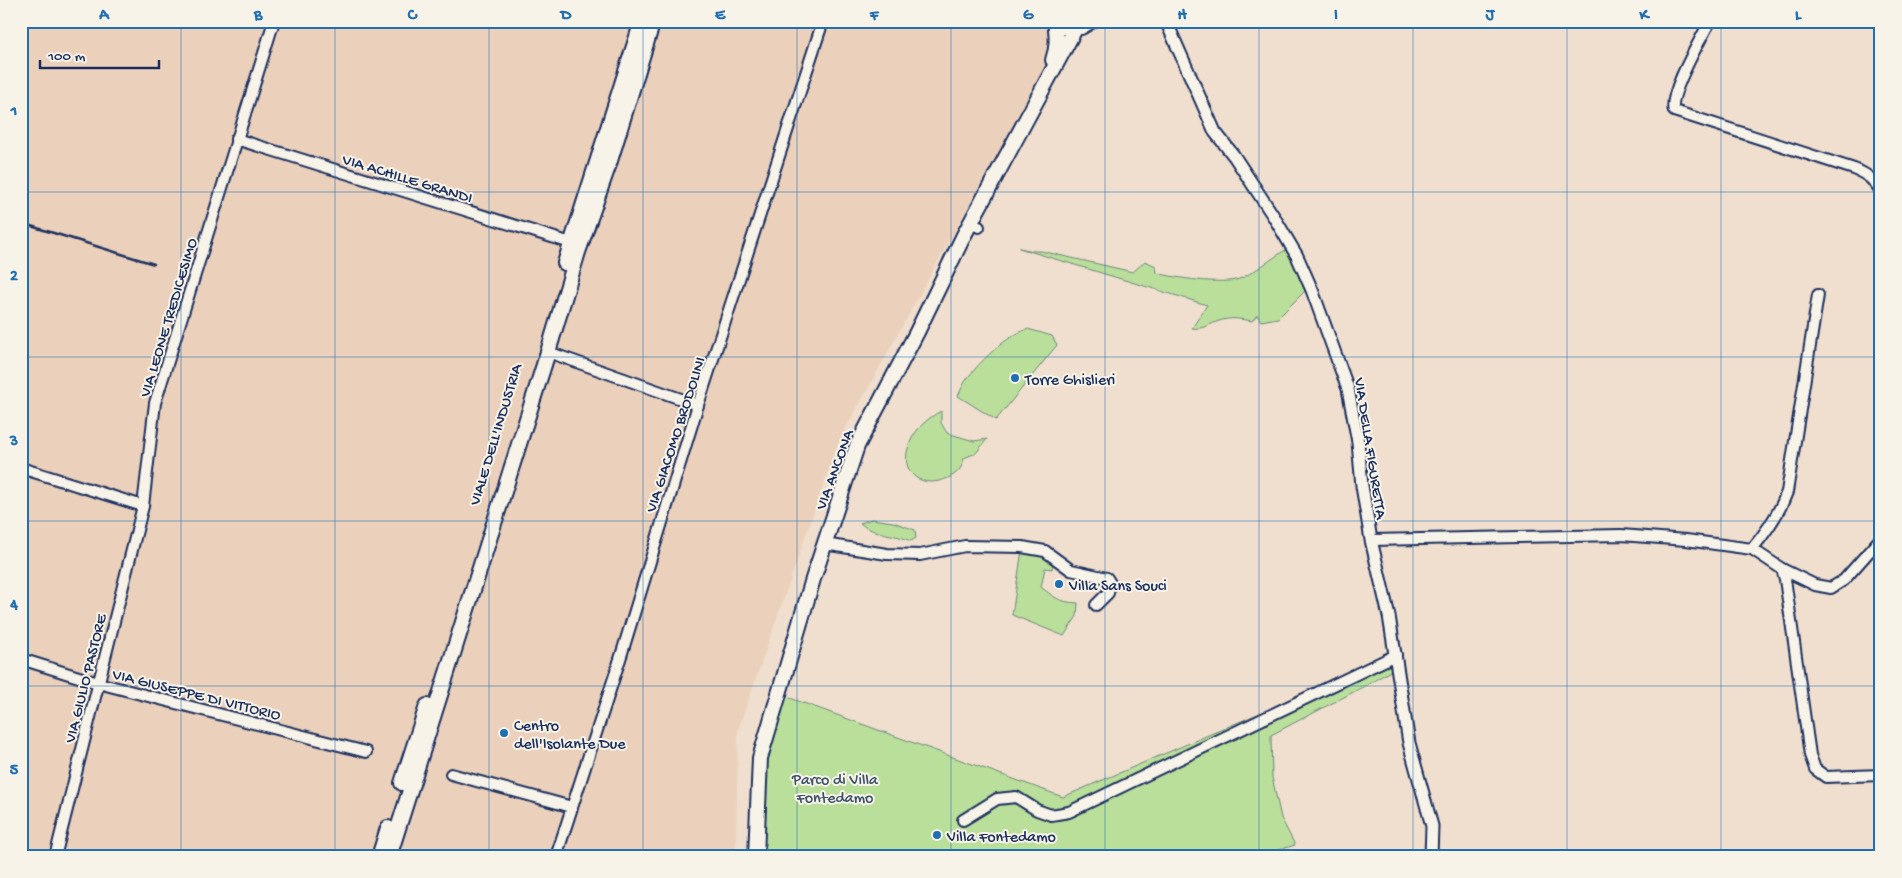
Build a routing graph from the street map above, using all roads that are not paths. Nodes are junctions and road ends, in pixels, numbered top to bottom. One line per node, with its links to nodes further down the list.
1 (274, 21): 11 (street, VIA LEONE TREDICESIMO)
2 (642, 21): 13 (main road, VIALE DELL'INDUSTRIA)
3 (653, 21): 15 (main road, VIALE DELL'INDUSTRIA)
4 (823, 21): 16 (street, VIA GIACOMO BRODOLINI)
5 (1055, 21): 9 (main road, VIA ANCONA); 10 (main road, VIA ANCONA)
6 (1091, 21): 9 (main road)
7 (1166, 21): 20 (street, VIA DELLA FIGURETTA)
8 (1710, 21): 12 (street)
9 (1076, 28): 10 (main road, VIA ANCONA)
10 (1040, 96): 21 (main road, VIA ANCONA)
11 (236, 139): 13 (street, VIA ACHILLE GRANDI); 18 (street, VIA LEONE TREDICESIMO)
12 (1881, 191)
13 (571, 243): 34 (main road, VIALE DELL'INDUSTRIA)
14 (1818, 295): 22 (street)
15 (548, 352): 16 (street); 35 (main road, VIALE DELL'INDUSTRIA)
16 (698, 405): 31 (street, VIA GIACOMO BRODOLINI)
17 (21, 468): 18 (street)
18 (142, 506): 27 (street, VIA GIULIO PASTORE)
19 (1881, 538): 23 (street)
20 (1371, 540): 22 (street); 25 (street, VIA DELLA FIGURETTA)
21 (824, 544): 24 (street); 37 (main road, VIA ANCONA)
22 (1752, 549): 23 (street)
23 (1782, 569): 30 (street)
24 (1096, 605)
25 (1396, 655): 32 (street); 38 (street, VIA DELLA FIGURETTA)
26 (21, 659): 27 (street, VIA GIUSEPPE DI VITTORIO)
27 (98, 683): 28 (street, VIA GIUSEPPE DI VITTORIO); 33 (street, VIA GIULIO PASTORE)
28 (366, 752)
29 (451, 774): 31 (street)
30 (1881, 775)
31 (572, 807): 36 (street, VIA GIACOMO BRODOLINI)
32 (963, 820)
33 (55, 857)
34 (379, 857)
35 (389, 857)
36 (556, 857)
37 (756, 857)
38 (1431, 857)

